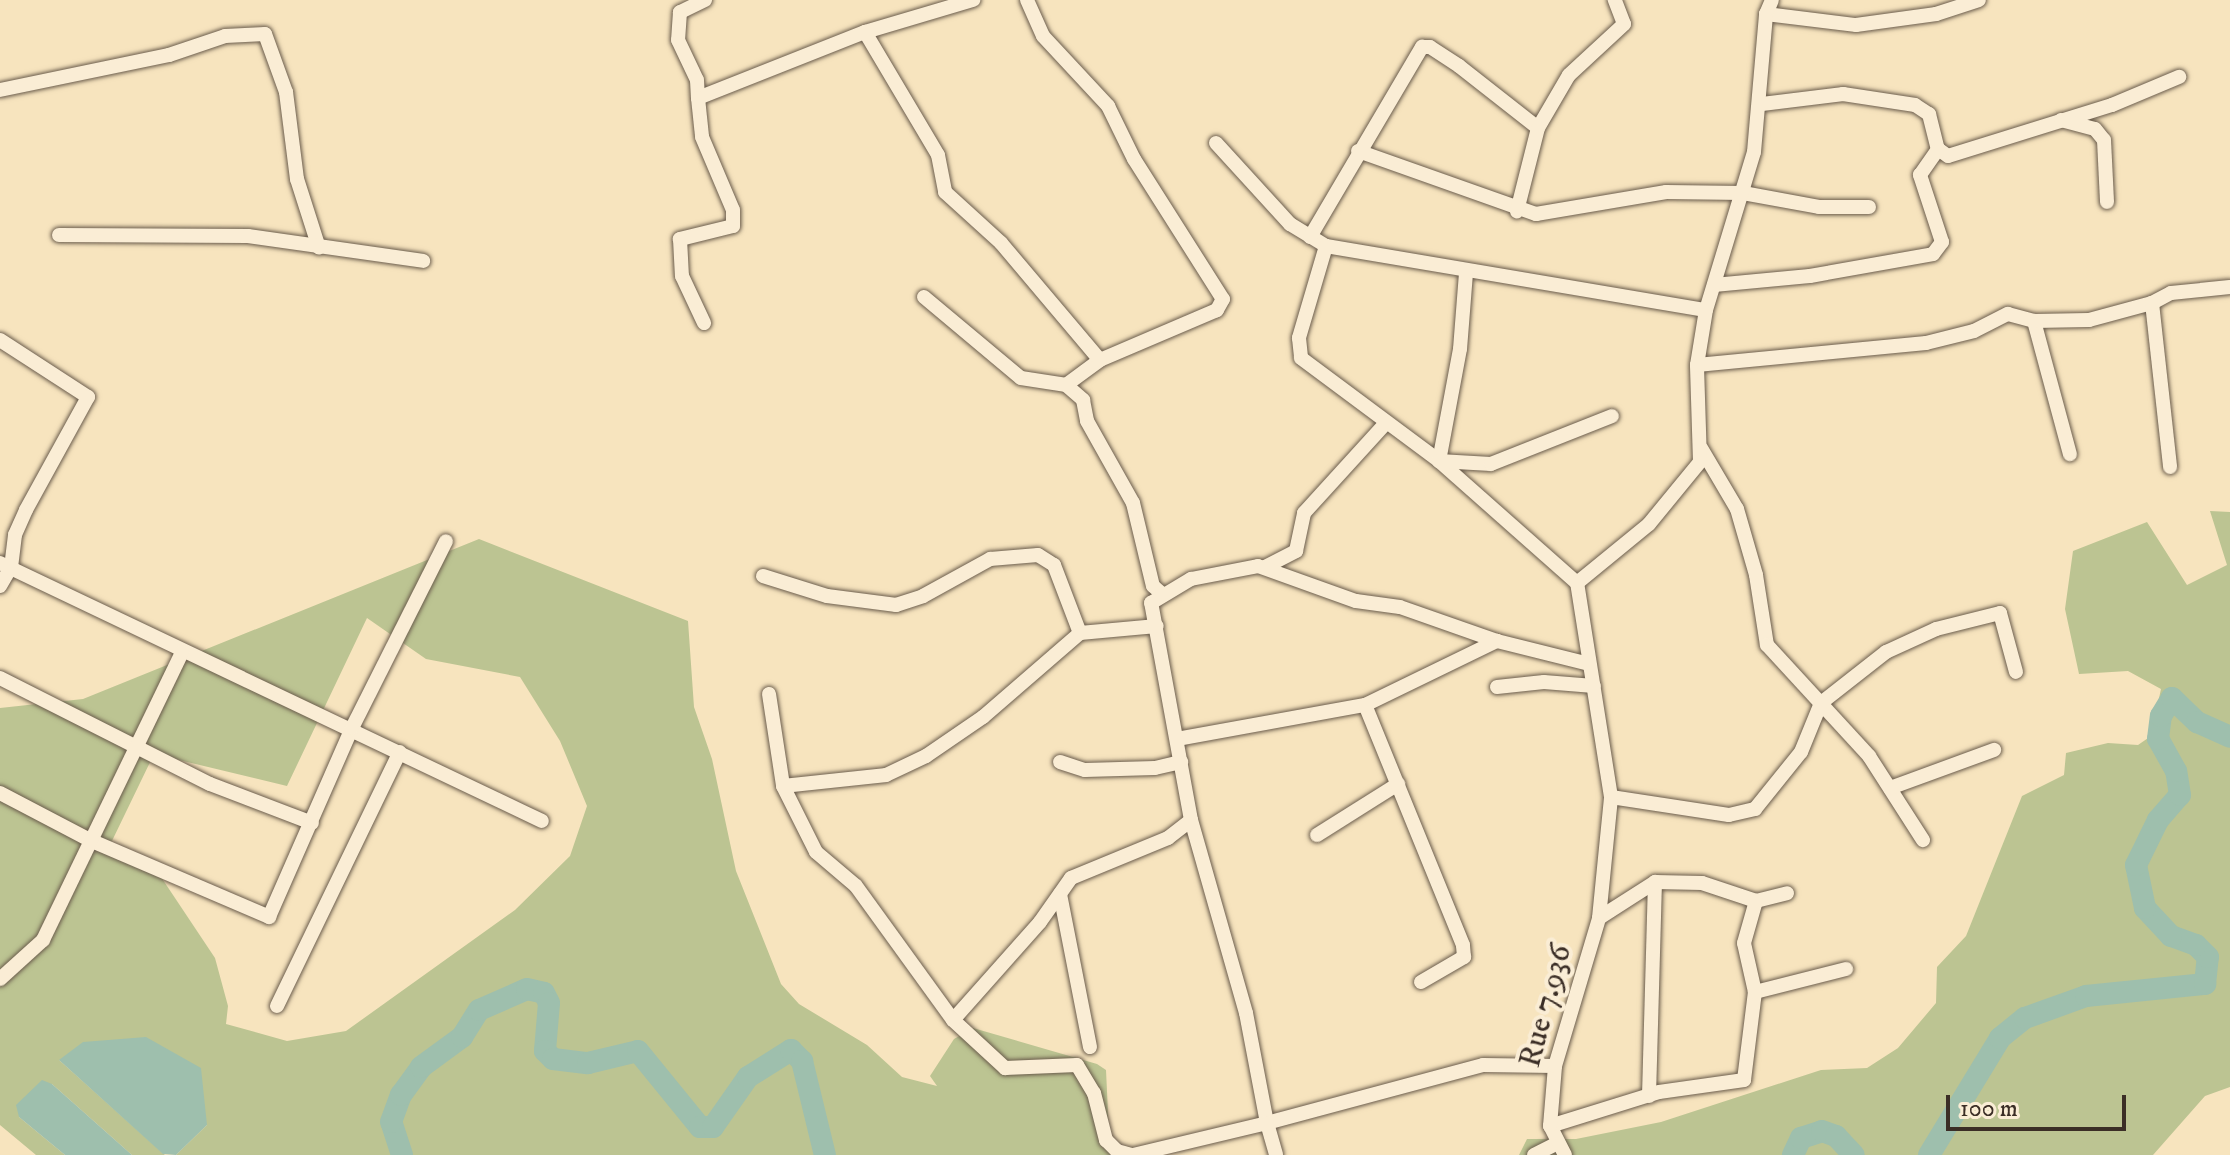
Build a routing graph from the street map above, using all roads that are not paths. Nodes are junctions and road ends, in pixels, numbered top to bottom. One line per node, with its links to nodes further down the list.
1 (705, 0): 10 (street)
2 (973, 0): 7 (street)
3 (1027, 0): 35 (street)
4 (1615, 0): 13 (street)
5 (1979, 0): 6 (street)
6 (1769, 7): 11 (street)
7 (865, 32): 10 (street); 35 (street)
8 (2179, 77): 12 (street)
9 (0, 90): 24 (street)
10 (698, 98): 33 (street)
11 (1762, 104): 15 (street); 17 (street)
12 (2054, 119): 15 (street); 18 (street)
13 (1538, 128): 16 (street); 20 (street)
14 (1216, 143): 22 (street)
15 (1938, 149): 27 (street)
16 (1358, 151): 20 (street); 22 (street)
17 (1743, 193): 19 (street); 20 (street); 27 (street)
18 (2107, 202)
19 (1869, 207)
20 (1517, 211)
21 (59, 235): 24 (street)
22 (1310, 237): 23 (street)
23 (1326, 246): 26 (street); 39 (street)
24 (319, 248): 25 (street)
25 (423, 261)
26 (1466, 273): 31 (street); 42 (street)
27 (1714, 285): 31 (street)
28 (2230, 287): 30 (street)
29 (924, 297): 37 (street)
30 (2152, 303): 32 (street); 43 (street)
31 (1706, 310): 36 (street)
32 (2034, 321): 36 (street); 41 (street)
33 (704, 323)
34 (0, 340): 45 (street)
35 (1100, 360): 37 (street)
36 (1697, 365): 40 (street)
37 (1066, 385): 50 (street)
38 (1612, 416): 42 (street)
39 (1384, 425): 42 (street); 46 (street)
40 (1701, 448): 48 (street); 61 (street)
41 (2070, 454)
42 (1439, 461): 48 (street)
43 (2170, 467)
44 (446, 541): 63 (street)
45 (5, 565): 49 (street); 54 (street)
46 (1265, 567): 50 (street); 53 (street)
47 (763, 576): 52 (street)
48 (1577, 583): 55 (street, Rue 7.936)
49 (0, 586)
50 (1161, 593): 51 (street)
51 (1157, 626): 52 (street); 64 (street)
52 (1080, 633): 71 (street)
53 (1497, 641): 55 (street); 62 (street)
54 (182, 652): 63 (street); 65 (street)
55 (1589, 664): 58 (street, Rue 7.936)
56 (2016, 672): 61 (street)
57 (0, 678): 65 (street)
58 (1594, 686): 59 (street); 74 (street, Rue 7.936)
59 (1497, 687)
60 (769, 694): 71 (street)
61 (1821, 703): 72 (street); 74 (street)
62 (1365, 705): 64 (street); 70 (street)
63 (352, 728): 67 (street); 77 (street)
64 (1177, 739): 69 (street)
65 (137, 747): 77 (street); 80 (street)
66 (1994, 750): 72 (street)
67 (400, 752): 76 (street); 90 (street)
68 (1060, 762): 69 (street)
69 (1181, 762): 75 (street)
70 (1398, 784): 78 (street); 88 (street)
71 (783, 786): 91 (street)
72 (1890, 788): 79 (street)
73 (0, 793): 80 (street)
74 (1611, 797): 85 (street, Rue 7.936)
75 (1191, 820): 83 (street); 95 (street)
76 (542, 821)
77 (312, 823): 80 (street)
78 (1317, 835)
79 (1923, 840)
80 (92, 841): 87 (street)
81 (1655, 882): 84 (street); 85 (street); 94 (street)
82 (1787, 893): 84 (street)
83 (1060, 894): 91 (street); 92 (street)
84 (1756, 901): 89 (street)
85 (1599, 918): 93 (street, Rue 7.936)
86 (1846, 969): 89 (street)
87 (0, 979)
88 (1421, 982)
89 (1755, 992): 94 (street)
90 (277, 1006)
91 (953, 1020): 98 (street)
92 (1090, 1047)
93 (1555, 1066): 95 (street); 96 (street, Rue 7.936)
94 (1649, 1096): 96 (street)
95 (1267, 1123): 98 (street); 99 (street)
96 (1550, 1126): 97 (street, Rue 7.936)
97 (1560, 1149): 100 (street)
98 (1132, 1155)
99 (1276, 1155)
100 (1534, 1155)

